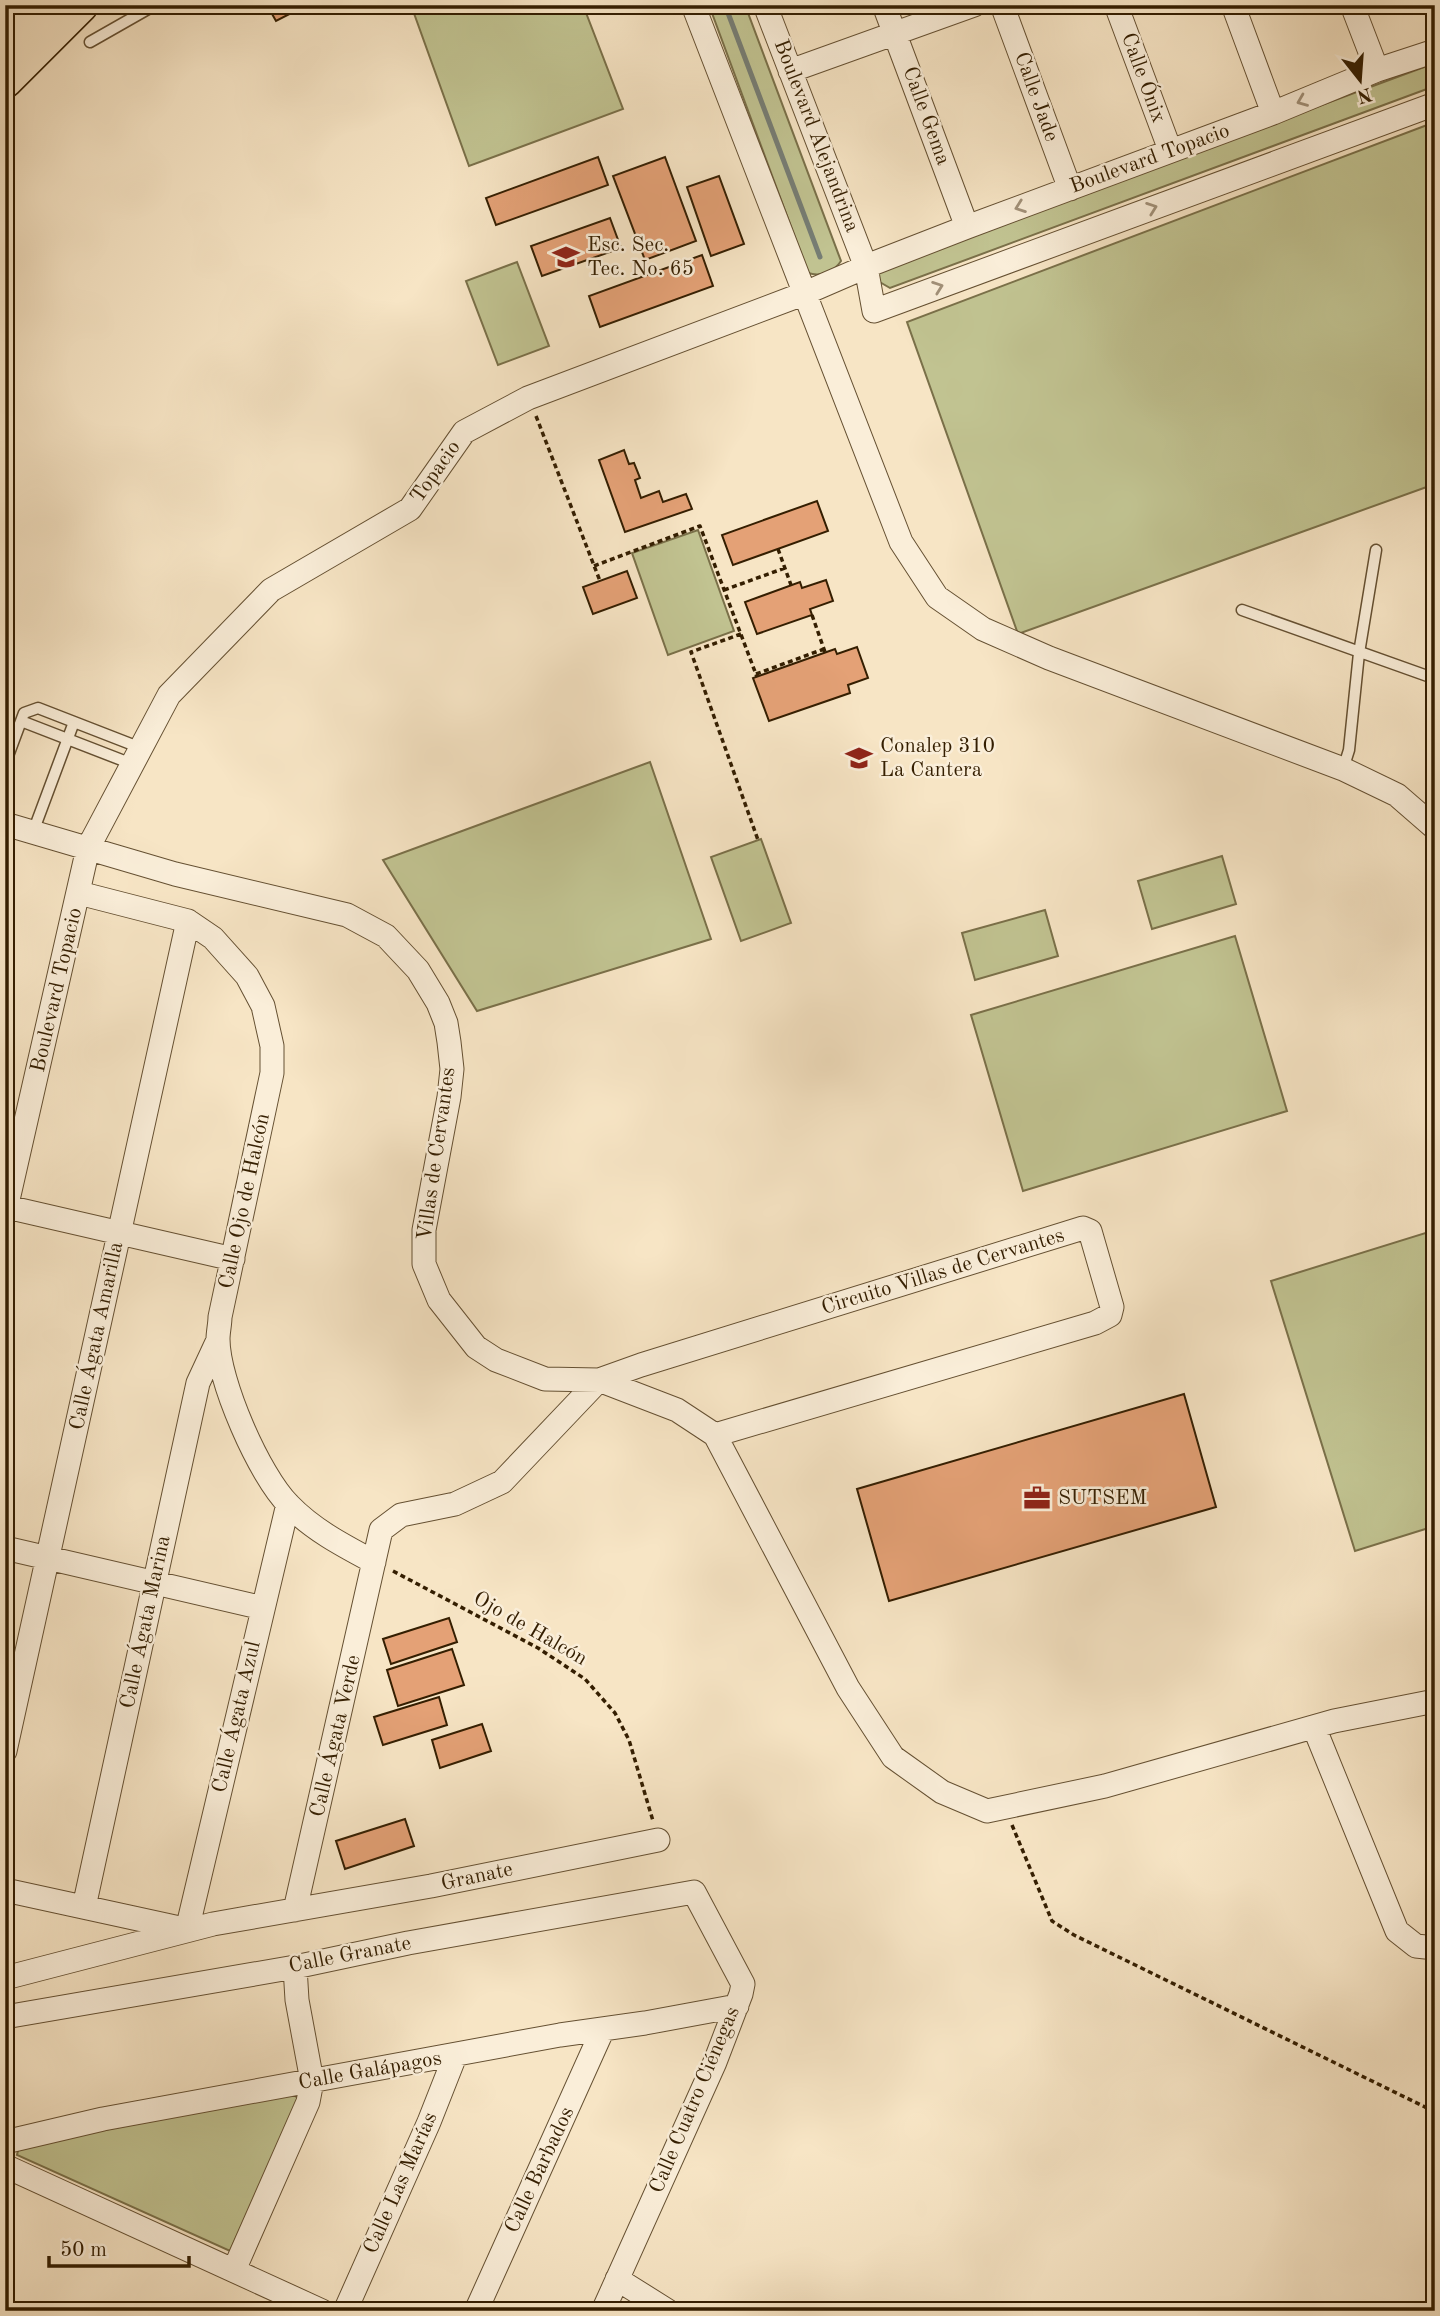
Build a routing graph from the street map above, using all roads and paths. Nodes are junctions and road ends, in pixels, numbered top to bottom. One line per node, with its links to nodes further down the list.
1 (34, 5): 14 (main road)
2 (43, 5): 17 (main road)
3 (80, 5): 20 (main road)
4 (155, 5): 15 (lane)
5 (694, 5): 27 (street)
6 (765, 5): 19 (street, Boulevard Alejandrina)
7 (884, 5): 13 (street, Calle Gema)
8 (974, 5): 13 (street)
9 (1002, 5): 24 (street, Calle Jade)
10 (1116, 5): 23 (street, Calle Ónix)
11 (1233, 5): 22 (street)
12 (1352, 5): 18 (street)
13 (896, 34): 19 (street); 25 (street, Calle Gema)
14 (5, 35)
15 (90, 42)
16 (1435, 51): 18 (street, Boulevard Topacio)
17 (5, 55)
18 (1377, 70): 22 (street, Boulevard Topacio, one-way to 22)
19 (790, 71): 26 (street, Boulevard Alejandrina)
20 (5, 80)
21 (1435, 104): 26 (street, Boulevard Alejandrina, one-way to 21)
22 (1273, 113): 23 (street, Boulevard Topacio)
23 (1170, 150): 24 (street, Boulevard Topacio)
24 (1070, 188): 25 (street, Boulevard Topacio, one-way to 25)
25 (967, 227): 26 (street, Boulevard Topacio)
26 (866, 267): 27 (street, Topacio)
27 (803, 294): 28 (street, Topacio); 46 (street)
28 (528, 398): 31 (path); 44 (street, Topacio)
29 (778, 549): 32 (path)
30 (1376, 550): 39 (lane)
31 (594, 566): 33 (path); 35 (path)
32 (785, 568): 34 (path); 35 (path)
33 (600, 581)
34 (791, 585)
35 (724, 591): 38 (path)
36 (1242, 610): 39 (lane)
37 (812, 615): 38 (path)
38 (741, 634): 50 (path)
39 (1359, 653): 40 (lane); 46 (lane)
40 (1433, 678)
41 (21, 721): 42 (lane); 43 (lane); 45 (lane)
42 (74, 722): 43 (lane); 44 (lane)
43 (68, 739): 44 (lane); 49 (lane)
44 (136, 756): 51 (street, Topacio)
45 (5, 764)
46 (1343, 769): 48 (street)
47 (5, 824): 49 (street, Villas de Cervantes)
48 (1435, 828)
49 (33, 832): 51 (street, Villas de Cervantes)
50 (758, 840)
51 (88, 848): 52 (street, Boulevard Topacio); 58 (street, Villas de Cervantes)
52 (79, 893): 53 (street, Calle Ojo de Halcón); 54 (street, Boulevard Topacio)
53 (188, 921): 55 (street, Calle Ágata Amarilla); 56 (street, Calle Ojo de Halcón)
54 (6, 1210): 55 (street)
55 (120, 1233): 56 (street); 62 (street, Calle Ágata Amarilla)
56 (233, 1259): 57 (street, Calle Ojo de Halcón)
57 (218, 1340): 60 (street, Calle Ojo de Halcón); 64 (street, Calle Ágata Marina)
58 (599, 1380): 59 (street, Villas de Cervantes); 59 (street, Circuito Villas de Cervantes); 63 (street, Calle Ágata Verde)
59 (715, 1435): 69 (street)
60 (288, 1504): 63 (street, Calle Ojo de Halcón); 65 (street, Calle Ágata Azul)
61 (5, 1548): 62 (street)
62 (48, 1558): 64 (street); 68 (street, Calle Ágata Amarilla)
63 (374, 1562): 70 (path, Ojo de Halcón); 74 (street, Calle Ágata Verde)
64 (155, 1583): 65 (street); 73 (street, Calle Ágata Marina)
65 (263, 1608): 75 (street, Calle Ágata Azul)
66 (1435, 1700): 67 (street)
67 (1314, 1727): 69 (street); 76 (street)
68 (5, 1751)
69 (1004, 1807): 84 (path)
70 (658, 1840): 74 (street, Granate)
71 (5, 1890): 73 (street)
72 (694, 1892): 77 (street, Calle Granate); 79 (street, Calle Cuatro Ciénegas)
73 (84, 1907): 75 (street)
74 (295, 1910): 75 (street)
75 (187, 1930): 78 (street)
76 (1435, 1948)
77 (295, 1967): 80 (street, Calle Granate); 83 (street)
78 (5, 1978)
79 (737, 2006): 81 (street, Calle Galápagos); 88 (street, Calle Cuatro Ciénegas)
80 (5, 2017)
81 (603, 2029): 82 (street, Calle Galápagos); 91 (street, Calle Barbados)
82 (455, 2056): 83 (street, Calle Galápagos); 90 (street, Calle Las Marías)
83 (312, 2081): 85 (street, Calle Galápagos); 87 (street)
84 (1435, 2115)
85 (5, 2142)
86 (5, 2166): 87 (street)
87 (234, 2270): 89 (street)
88 (617, 2279): 92 (street, Calle Cuatro Ciénegas); 93 (street)
89 (322, 2311)
90 (345, 2311)
91 (476, 2311)
92 (603, 2311)
93 (668, 2311)

